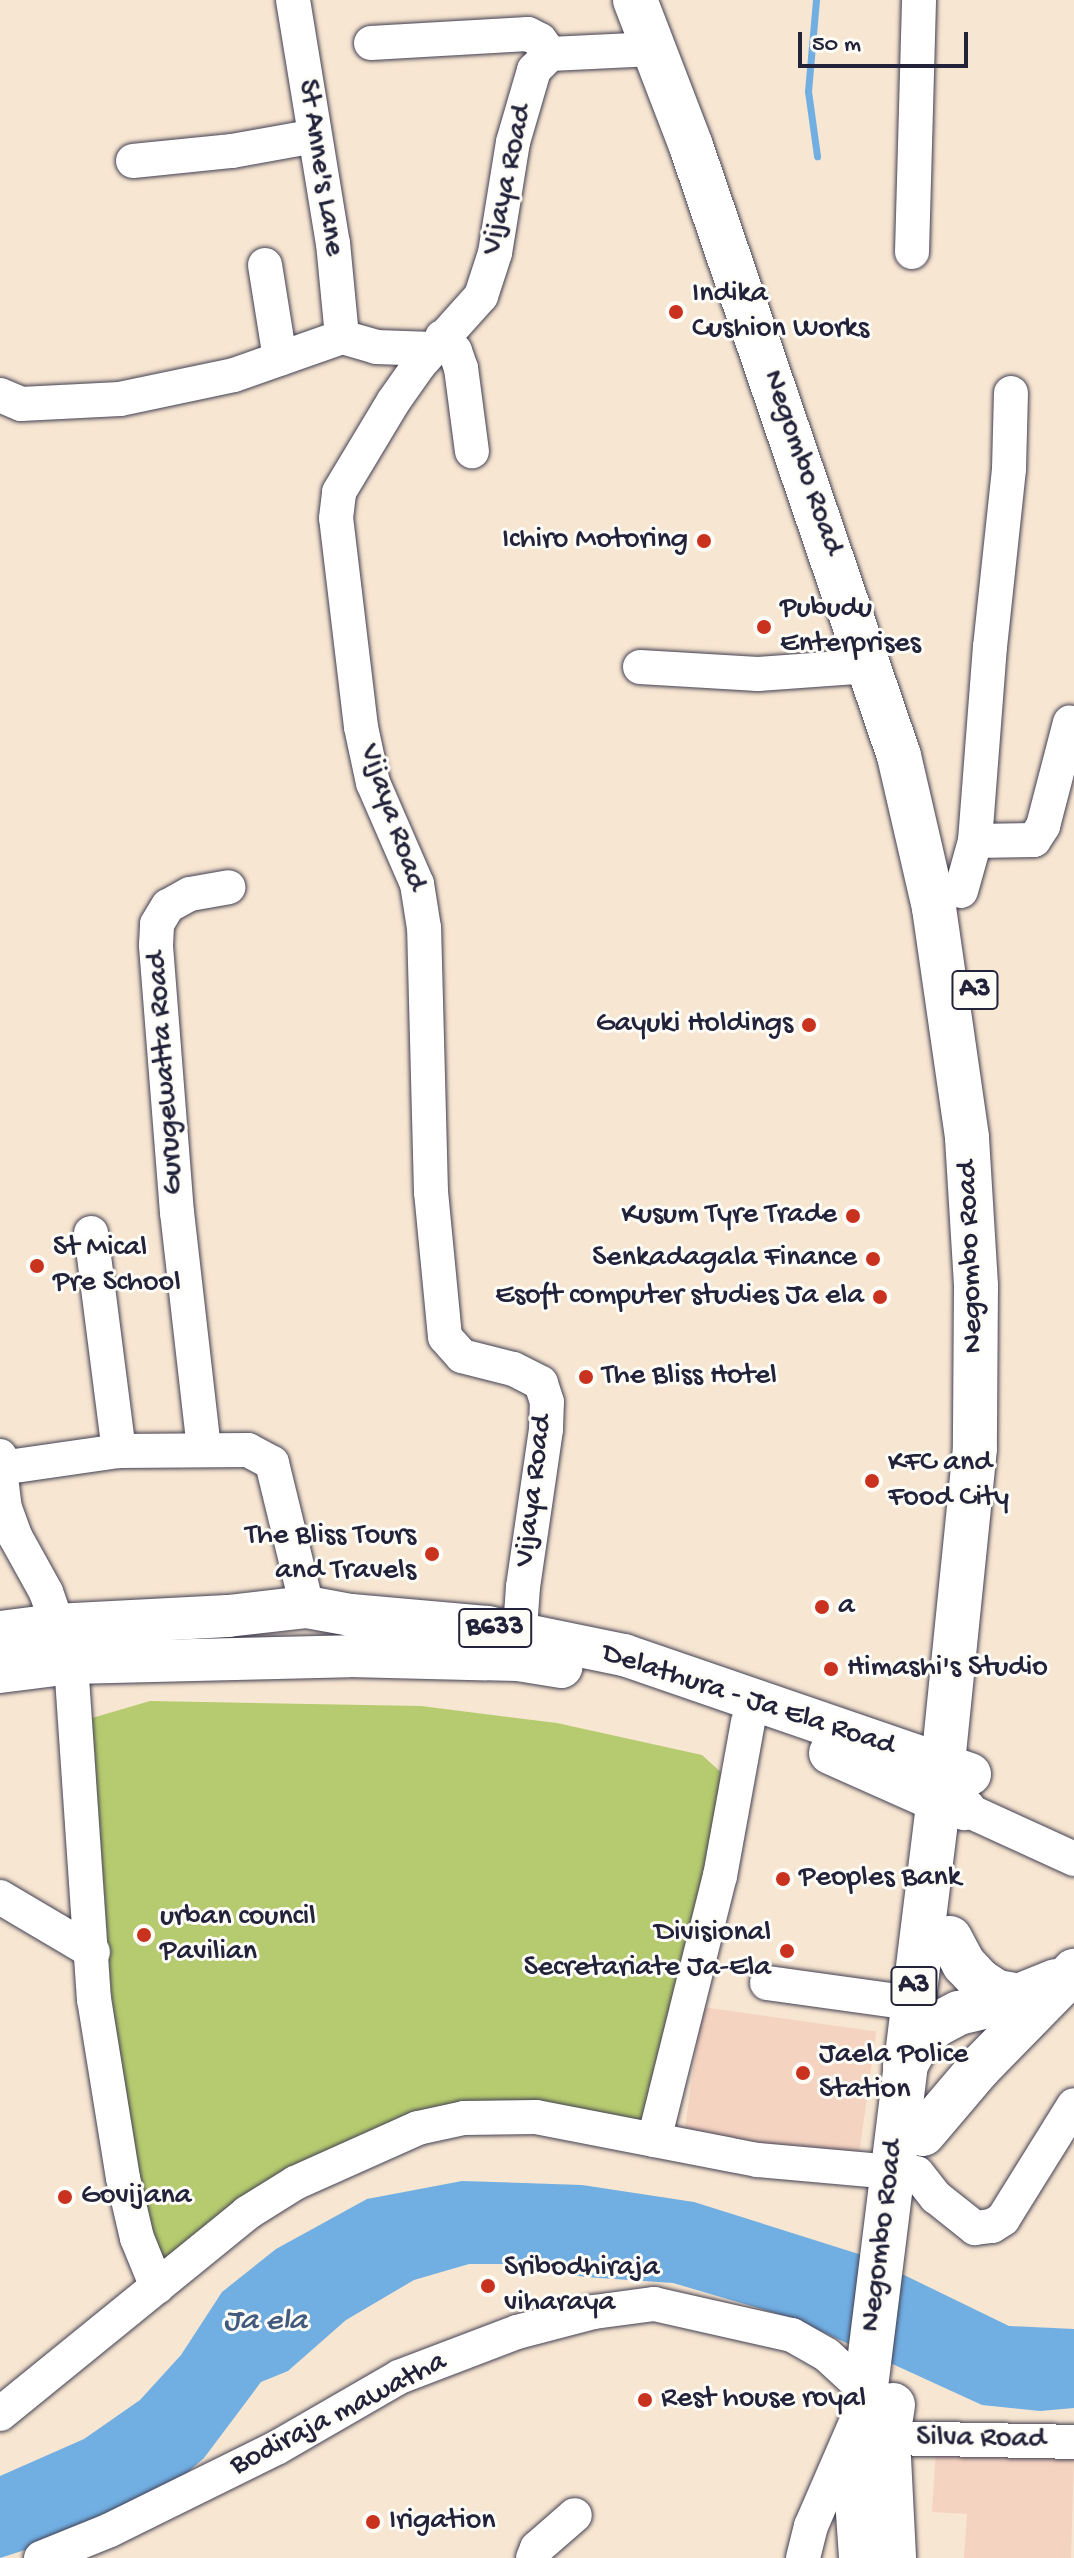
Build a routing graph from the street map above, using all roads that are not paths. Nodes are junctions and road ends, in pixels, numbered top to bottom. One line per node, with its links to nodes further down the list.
1 (293, 0): 8 (street, St Anne's Lane)
2 (635, 0): 6 (highway, Negombo Road / A3)
3 (665, 0): 23 (highway, Negombo Road / A3)
4 (919, 0): 10 (street)
5 (371, 43): 7 (street)
6 (654, 49): 7 (street); 18 (highway, Negombo Road / A3)
7 (550, 54): 13 (street, Vijaya Road)
8 (315, 136): 9 (street); 12 (street, St Anne's Lane)
9 (133, 161)
10 (912, 252)
11 (265, 265): 14 (street)
12 (342, 337): 13 (street); 14 (street)
13 (437, 343): 17 (street); 31 (street, Vijaya Road)
14 (280, 359): 16 (street)
15 (1011, 393): 21 (street)
16 (0, 395)
17 (472, 451)
18 (870, 666): 19 (street); 35 (highway, Negombo Road / A3)
19 (640, 667)
20 (1070, 722): 21 (street)
21 (975, 841): 23 (street)
22 (228, 887): 25 (street, Gurugewatta Road)
23 (961, 891): 35 (highway, Negombo Road / A3)
24 (91, 1233): 26 (street)
25 (204, 1449): 26 (street); 28 (street)
26 (119, 1451): 27 (street)
27 (0, 1464): 29 (street)
28 (307, 1607): 29 (main road, Delathura - Ja Ela Road / B633); 31 (main road, Delathura - Ja Ela Road / B633)
29 (55, 1625): 30 (main road, Delathura - Ja Ela Road / B633); 32 (street)
30 (0, 1632)
31 (519, 1647): 32 (main road, Delathura - Ja Ela Road / B633); 34 (main road, Delathura - Ja Ela Road / B633); 35 (main road, Delathura - Ja Ela Road / B633)
32 (71, 1663): 33 (main road, Delathura - Ja Ela Road / B633); 39 (street)
33 (0, 1672)
34 (748, 1722): 35 (main road, Delathura - Ja Ela Road / B633); 45 (street)
35 (954, 1788): 36 (street); 38 (highway, Negombo Road / A3); 43 (highway, Negombo Road / A3)
36 (1074, 1859)
37 (0, 1897): 39 (street)
38 (950, 1938): 42 (highway); 43 (highway, Negombo Road / A3)
39 (93, 1952): 47 (street)
40 (1071, 1973): 42 (highway); 46 (highway)
41 (767, 1983): 43 (street)
42 (1020, 1996): 43 (highway)
43 (924, 2014): 46 (highway, Negombo Road / A3); 46 (highway, Negombo Road / A3)
44 (1074, 2105): 46 (street)
45 (654, 2140): 46 (street); 47 (street)
46 (907, 2173): 48 (highway, Negombo Road / A3)
47 (157, 2287): 49 (street)
48 (876, 2400): 50 (street, Silva Road); 52 (street, Bodiraja mawatha); 54 (street); 55 (highway, Negombo Road / A3); 56 (highway, Negombo Road / A3)
49 (0, 2414)
50 (1074, 2442)
51 (575, 2515): 53 (street)
52 (41, 2558)
53 (533, 2558)
54 (803, 2558)
55 (861, 2558)
56 (894, 2558)

